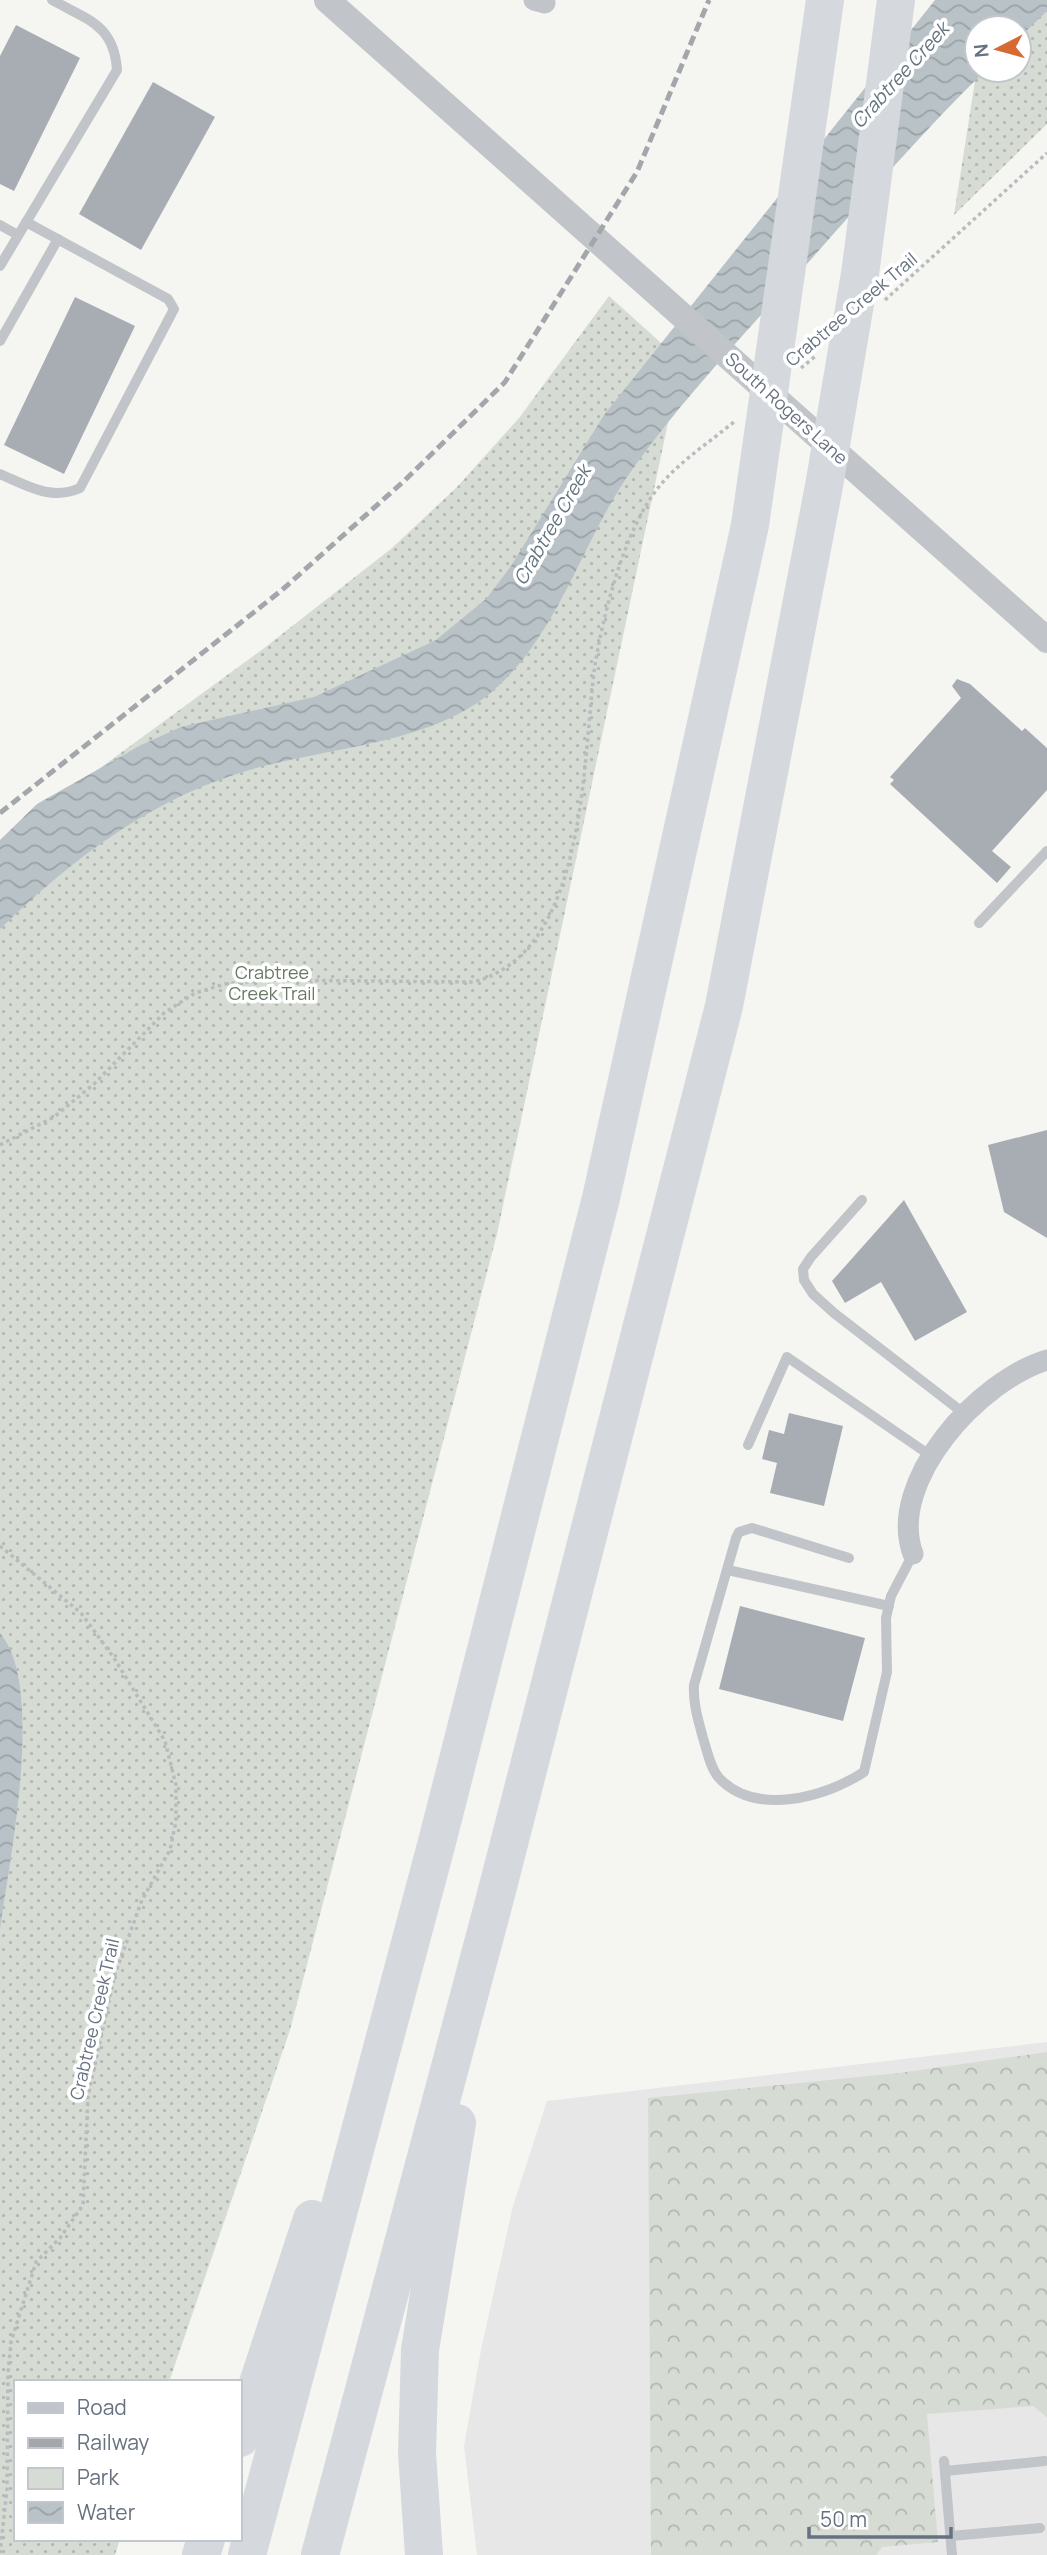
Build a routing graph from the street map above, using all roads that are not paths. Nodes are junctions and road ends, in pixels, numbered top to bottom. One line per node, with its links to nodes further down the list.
1 (52, 0): 5 (lane)
2 (327, 0): 12 (street, South Rogers Lane)
3 (825, 0): 24 (highway)
4 (896, 0): 25 (highway)
5 (26, 222): 7 (lane); 8 (lane)
6 (0, 225): 7 (lane)
7 (18, 235): 9 (lane)
8 (58, 239): 10 (lane); 11 (lane)
9 (0, 266)
10 (0, 341)
11 (0, 474)
12 (1047, 640)
13 (1047, 851): 14 (lane)
14 (979, 923)
15 (862, 1200): 17 (lane)
16 (1047, 1360): 17 (street)
17 (966, 1415): 19 (street)
18 (748, 1445): 19 (lane)
19 (931, 1456): 20 (street)
20 (913, 1554): 23 (lane)
21 (849, 1558): 22 (lane)
22 (728, 1570): 23 (lane); 23 (lane)
23 (889, 1606)
24 (437, 1842): 26 (highway); 30 (highway)
25 (494, 1902): 31 (highway); 32 (highway)
26 (242, 2432)
27 (1045, 2461): 29 (lane)
28 (1040, 2528): 29 (lane)
29 (951, 2536): 33 (lane)
30 (247, 2555)
31 (320, 2555)
32 (424, 2555)
33 (953, 2555)

